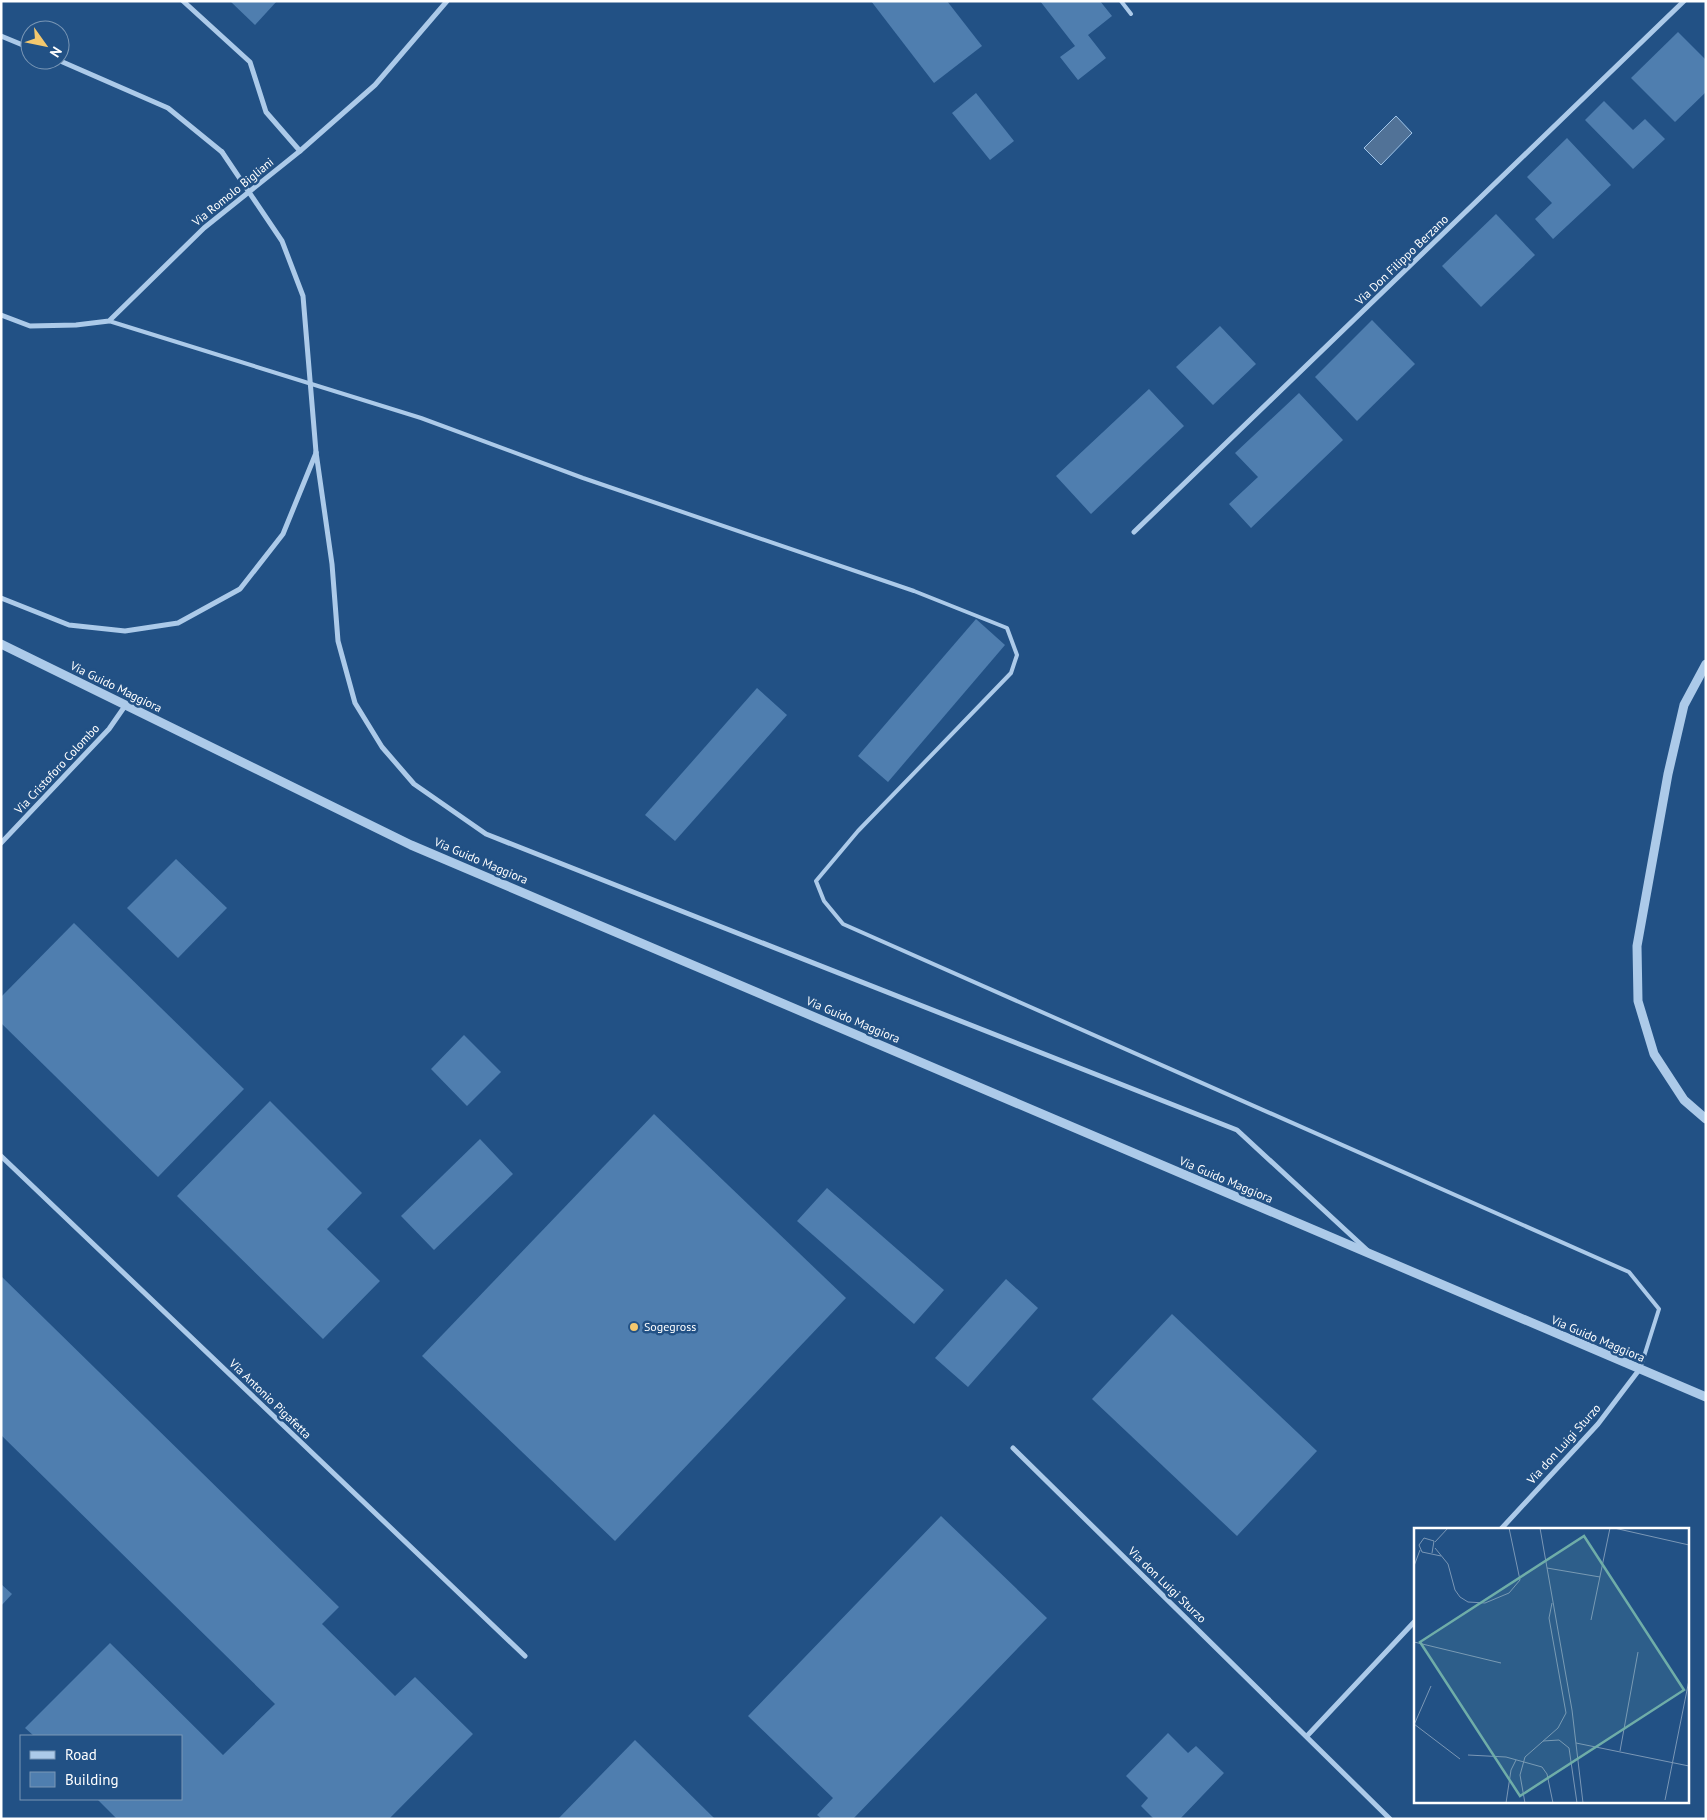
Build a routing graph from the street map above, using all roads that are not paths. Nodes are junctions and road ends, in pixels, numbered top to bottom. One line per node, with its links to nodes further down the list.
1 (183, 1): 9 (street)
2 (447, 1): 9 (street, Via Romolo Bigliani)
3 (1121, 1): 5 (lane)
4 (1684, 1): 13 (street, Via Don Filippo Berzano)
5 (1130, 14)
6 (1, 36): 7 (street)
7 (20, 44)
8 (70, 65): 12 (street, bridge)
9 (300, 151): 11 (street, Via Romolo Bigliani)
10 (1, 315): 11 (street)
11 (109, 321): 22 (lane)
12 (316, 452): 14 (street); 21 (street)
13 (1134, 532)
14 (1, 598)
15 (1, 644): 17 (street, Via Guido Maggiora)
16 (1706, 664): 19 (street)
17 (125, 706): 18 (street, Via Cristoforo Colombo); 21 (street, Via Guido Maggiora)
18 (1, 843)
19 (1706, 1119)
20 (1, 1156): 27 (street, Via Antonio Pigafetta)
21 (1374, 1257): 22 (street, Via Guido Maggiora)
22 (1639, 1370): 23 (street, Via Guido Maggiora); 25 (street, Via don Luigi Sturzo)
23 (1706, 1397)
24 (1013, 1448): 28 (street, Via don Luigi Sturzo)
25 (1502, 1528)
26 (1414, 1622): 28 (street)
27 (525, 1656)
28 (1307, 1736): 29 (street, Via don Luigi Sturzo)
29 (1390, 1819)

